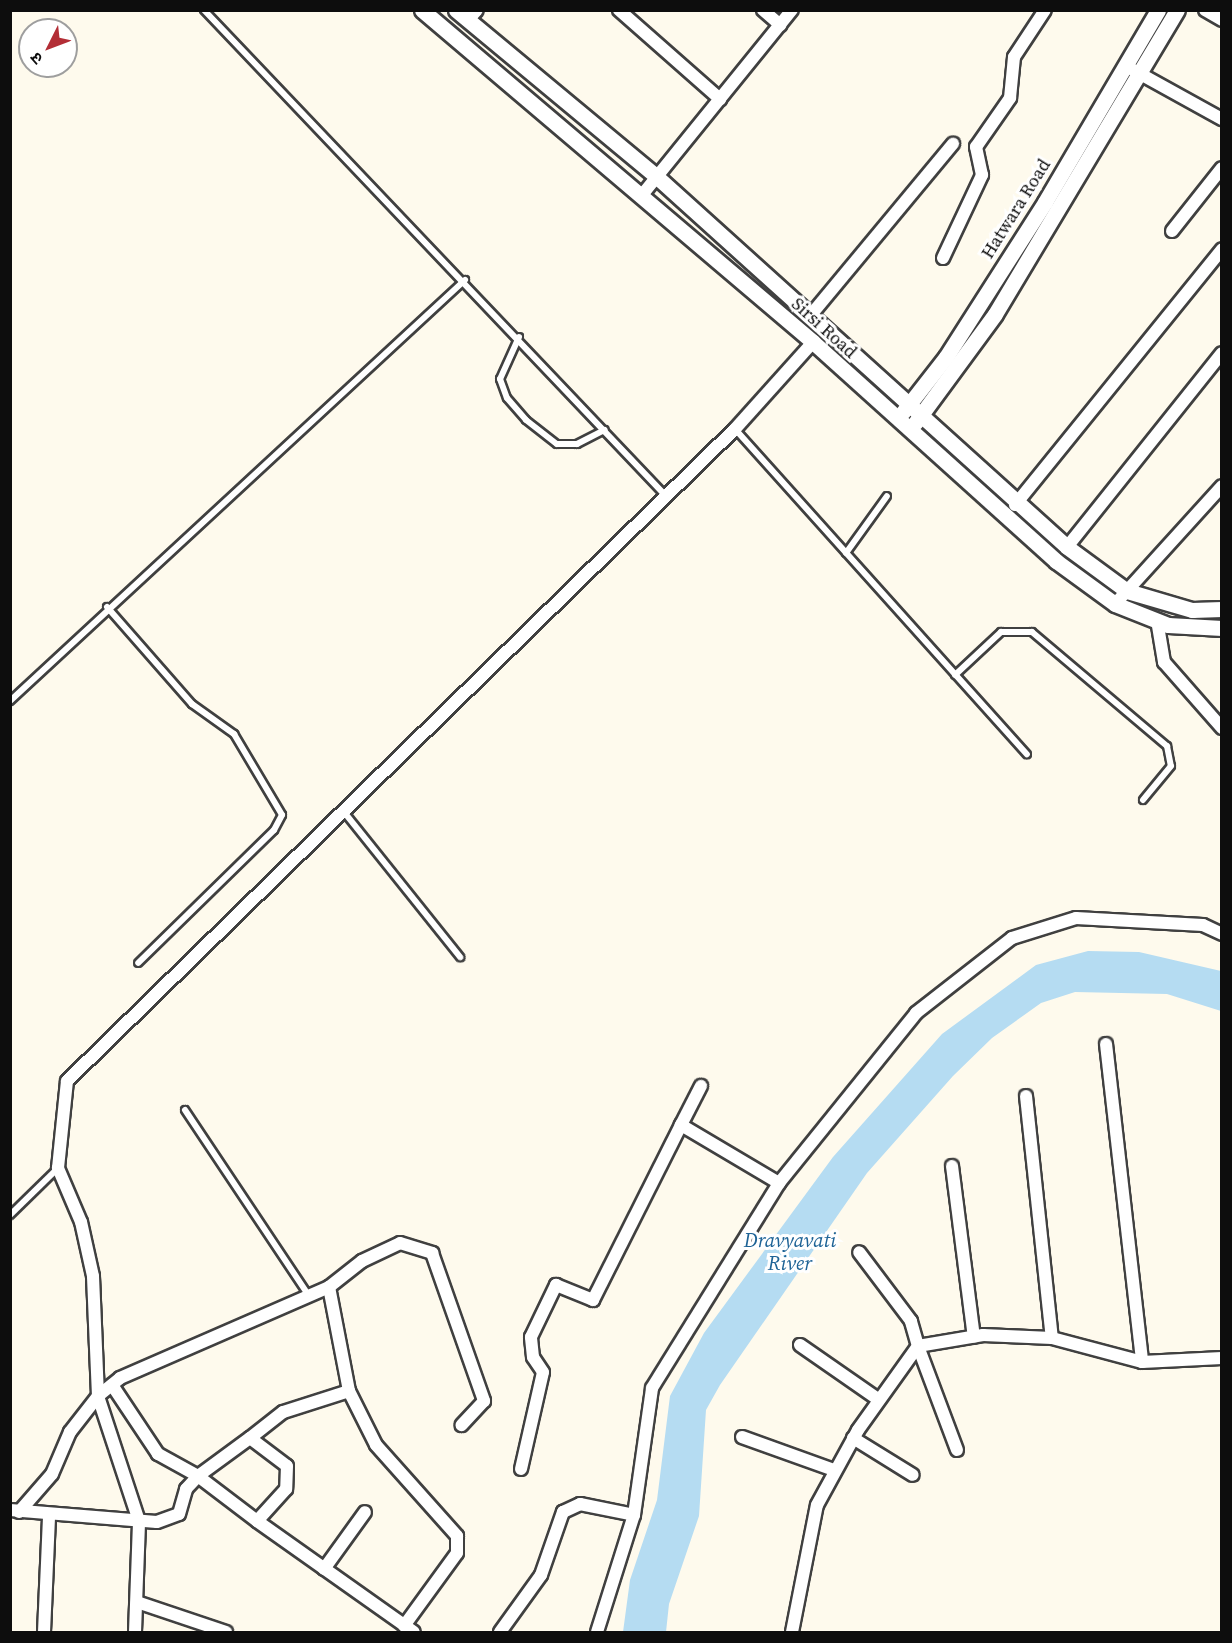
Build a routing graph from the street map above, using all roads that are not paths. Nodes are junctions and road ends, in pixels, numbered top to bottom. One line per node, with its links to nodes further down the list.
1 (204, 10): 25 (lane)
2 (422, 10): 21 (street, Sirsi Road)
3 (619, 10): 15 (street)
4 (763, 10): 12 (street)
5 (792, 10): 12 (street)
6 (1046, 10): 24 (street)
7 (1158, 10): 13 (street, Hatwara Road)
8 (1177, 10): 14 (street)
9 (1205, 10): 11 (street)
10 (467, 14): 20 (street, Sirsi Road)
11 (1221, 20)
12 (780, 25): 15 (street)
13 (1125, 66): 14 (street); 18 (street, Hatwara Road)
14 (1140, 74): 16 (street); 18 (street)
15 (720, 99): 20 (street)
16 (1221, 119)
17 (953, 144): 26 (street)
18 (1077, 165): 30 (street, Hatwara Road); 31 (street)
19 (1221, 168): 22 (street)
20 (657, 177): 21 (street); 26 (street, Sirsi Road)
21 (642, 195): 28 (street, Sirsi Road)
22 (1172, 231)
23 (1220, 254): 39 (street)
24 (943, 258)
25 (465, 280): 27 (lane); 44 (lane)
26 (810, 316): 30 (street, Sirsi Road)
27 (519, 337): 34 (lane); 34 (lane)
28 (813, 342): 32 (street, Sirsi Road); 33 (street)
29 (1221, 353): 40 (street)
30 (909, 404): 31 (street, Sirsi Road); 32 (street, Hatwara Road)
31 (921, 416): 35 (street); 39 (street, Sirsi Road)
32 (896, 421): 35 (street, Sirsi Road)
33 (735, 429): 37 (street); 41 (lane)
34 (605, 430): 37 (lane)
35 (908, 432): 43 (street, Sirsi Road)
36 (1221, 486): 42 (street)
37 (666, 496): 53 (street)
38 (887, 496): 41 (lane)
39 (1014, 505): 40 (street, Sirsi Road)
40 (1067, 547): 42 (street, Sirsi Road)
41 (846, 553): 48 (lane)
42 (1127, 591): 43 (street); 45 (street, Sirsi Road)
43 (1115, 604): 46 (street, Sirsi Road)
44 (107, 607): 49 (lane); 56 (lane)
45 (1221, 609)
46 (1157, 620): 47 (street, Sirsi Road); 50 (street)
47 (1221, 628)
48 (955, 675): 51 (lane); 52 (lane)
49 (10, 701)
50 (1221, 728)
51 (1027, 754)
52 (1143, 800)
53 (344, 812): 55 (lane); 63 (street)
54 (1221, 934): 64 (street)
55 (460, 957)
56 (138, 963)
57 (1106, 1044): 74 (street)
58 (701, 1086): 61 (street)
59 (1026, 1096): 70 (street)
60 (185, 1110): 68 (lane)
61 (681, 1125): 64 (street); 84 (street)
62 (952, 1166): 69 (street)
63 (58, 1168): 65 (lane); 77 (street)
64 (779, 1183): 90 (street)
65 (10, 1215)
66 (859, 1252): 72 (street)
67 (330, 1287): 68 (street); 76 (street); 79 (street)
68 (309, 1296): 75 (street)
69 (974, 1337): 70 (street); 72 (street)
70 (1052, 1338): 74 (street)
71 (800, 1345): 78 (street)
72 (918, 1346): 78 (street); 83 (street)
73 (1221, 1358): 74 (street)
74 (1142, 1362)
75 (112, 1385): 77 (street); 87 (street)
76 (349, 1391): 81 (street); 96 (street)
77 (98, 1396): 88 (street); 92 (street)
78 (879, 1400): 82 (street)
79 (462, 1425)
80 (742, 1437): 85 (street)
81 (250, 1438): 87 (street); 93 (street)
82 (853, 1438): 85 (street); 86 (street)
83 (957, 1450)
84 (521, 1468)
85 (834, 1470): 102 (street)
86 (913, 1475)
87 (198, 1476): 92 (street); 93 (street)
88 (15, 1511): 91 (street)
89 (365, 1512): 94 (street)
90 (634, 1515): 100 (street); 101 (street)
91 (50, 1516): 92 (street); 97 (street)
92 (139, 1521): 95 (street)
93 (257, 1521): 94 (street)
94 (324, 1569): 96 (street)
95 (137, 1602): 98 (street); 99 (street)
96 (409, 1629)
97 (44, 1632)
98 (135, 1632)
99 (226, 1632)
100 (500, 1632)
101 (597, 1632)
102 (792, 1632)

